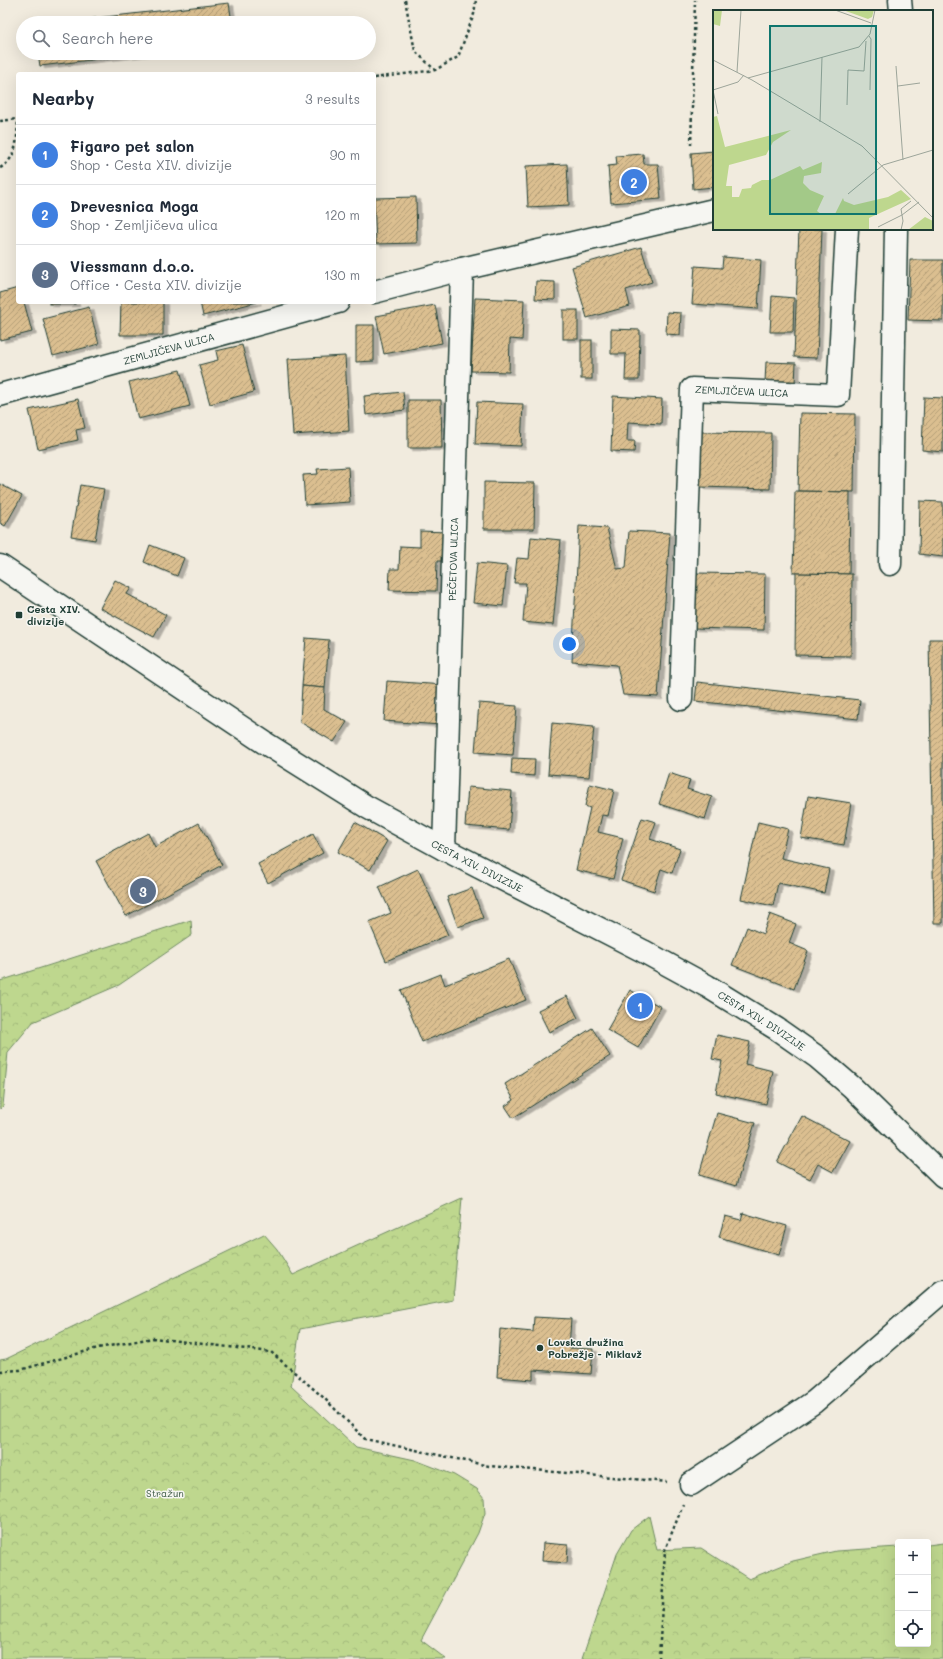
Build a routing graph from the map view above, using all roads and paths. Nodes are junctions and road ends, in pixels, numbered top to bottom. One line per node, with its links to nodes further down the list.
1 (405, 0): 6 (path)
2 (476, 0): 6 (path)
3 (695, 0): 11 (path)
4 (900, 0): 5 (street)
5 (901, 10)
6 (435, 70): 7 (path)
7 (376, 78)
8 (16, 119): 9 (path)
9 (0, 121)
10 (16, 141): 12 (path)
11 (691, 144)
12 (0, 168)
13 (713, 210): 16 (street)
14 (847, 230): 22 (street, ZEMLJIČEVA ULICA)
15 (896, 230): 20 (street)
16 (462, 269): 17 (street); 23 (street, PEČETOVA ULICA)
17 (376, 291)
18 (331, 304): 19 (street, ZEMLJIČEVA ULICA)
19 (0, 395)
20 (890, 564)
21 (0, 566): 23 (street, CESTA XIV. DIVIZIJE)
22 (681, 699)
23 (444, 849): 24 (street, CESTA XIV. DIVIZIJE)
24 (943, 1176)
25 (943, 1291): 27 (street)
26 (0, 1371): 27 (path)
27 (691, 1484): 28 (path)
28 (659, 1659)

